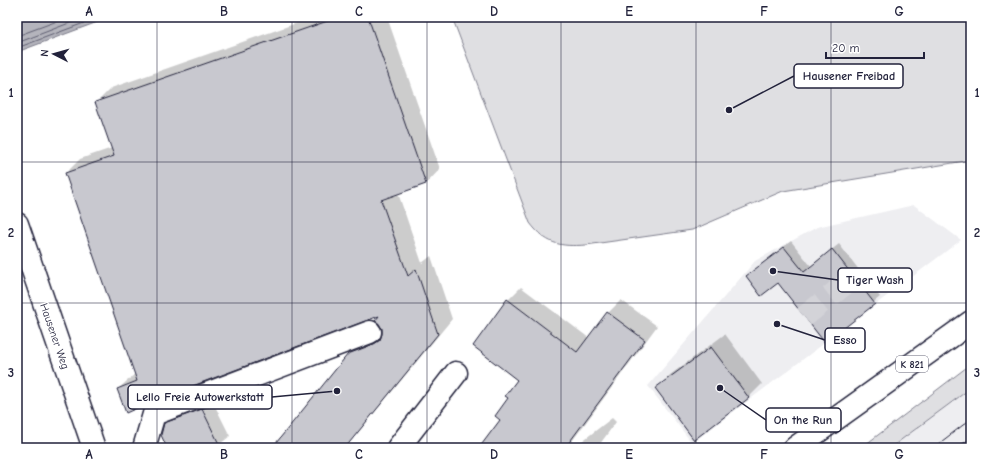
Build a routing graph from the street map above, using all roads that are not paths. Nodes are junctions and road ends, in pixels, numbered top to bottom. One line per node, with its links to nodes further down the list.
1 (17, 224): 6 (main road, Hausener Weg)
2 (971, 322): 5 (main road, K 821)
3 (370, 332): 7 (main road)
4 (456, 373): 8 (main road)
5 (853, 406): 9 (main road, K 821); 10 (main road)
6 (94, 448)
7 (144, 448)
8 (398, 448)
9 (795, 448)
10 (815, 448)

